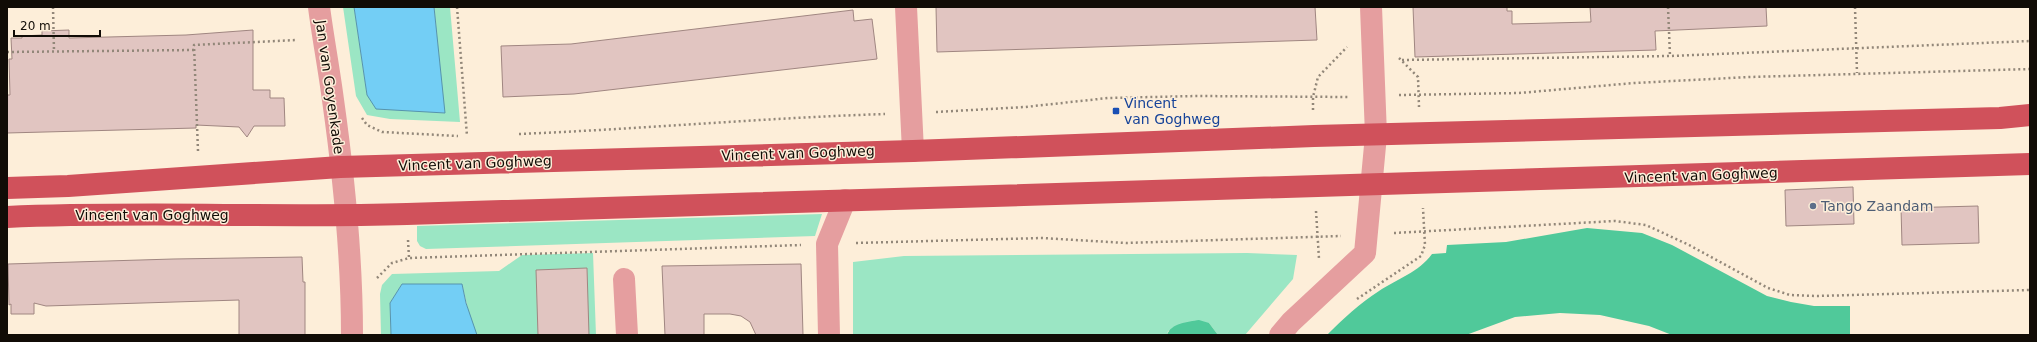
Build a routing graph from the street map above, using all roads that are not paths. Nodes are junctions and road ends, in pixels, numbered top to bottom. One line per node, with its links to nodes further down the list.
1 (319, 7): 8 (street, Jan van Goyenkade)
2 (906, 7): 6 (street)
3 (1372, 13): 5 (street)
4 (2030, 115): 5 (main road, Vincent van Goghweg)
5 (1376, 135): 6 (main road, Vincent van Goghweg); 9 (street)
6 (913, 151): 8 (main road, Vincent van Goghweg)
7 (2030, 164): 9 (main road, Vincent van Goghweg)
8 (340, 167): 10 (main road, Vincent van Goghweg); 12 (street)
9 (1372, 185): 11 (main road, Vincent van Goghweg); 18 (street)
10 (7, 188)
11 (846, 200): 12 (main road, Vincent van Goghweg); 17 (street)
12 (346, 216): 13 (main road, Vincent van Goghweg); 15 (street)
13 (7, 217)
14 (624, 279): 16 (street)
15 (352, 335)
16 (627, 335)
17 (829, 335)
18 (1280, 335)

